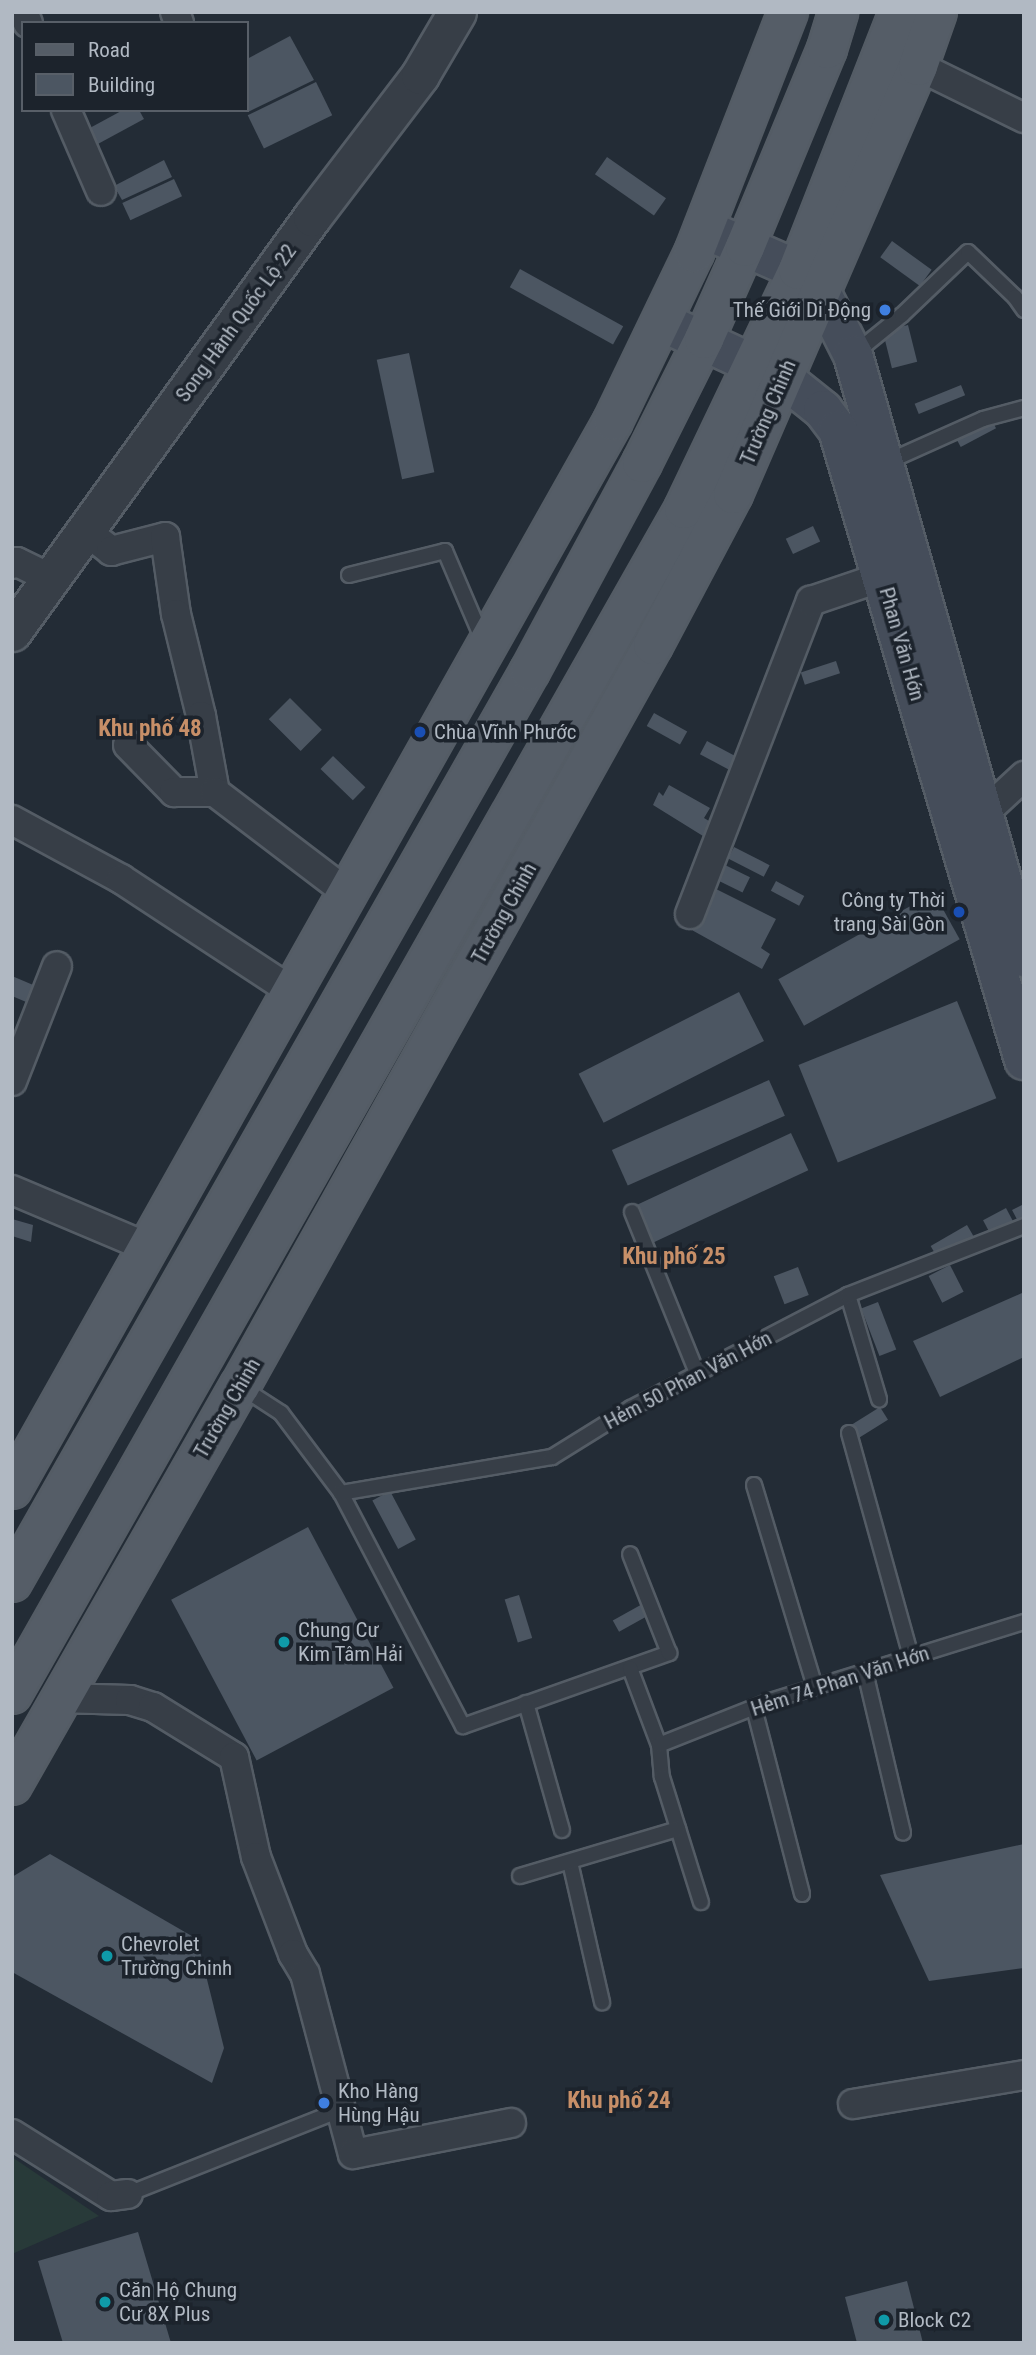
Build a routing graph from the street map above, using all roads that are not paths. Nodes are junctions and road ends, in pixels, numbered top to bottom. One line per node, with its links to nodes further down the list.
1 (457, 12): 20 (street, Song Hành Quốc Lộ 22)
2 (788, 12): 10 (main road)
3 (838, 12): 11 (main road)
4 (899, 12): 6 (main road, Trường Chinh)
5 (937, 12): 6 (main road, Trường Chinh)
6 (901, 59): 8 (street); 12 (main road, Trường Chinh)
7 (67, 112): 9 (street)
8 (1024, 118)
9 (101, 191)
10 (704, 229): 11 (main road); 14 (main road)
11 (746, 247): 12 (main road); 15 (main road)
12 (809, 280): 16 (main road, Phan Văn Hớn); 17 (main road, Trường Chinh)
13 (1024, 310): 16 (lane)
14 (662, 322): 15 (main road, Phan Văn Hớn); 26 (main road)
15 (704, 340): 17 (main road, Phan Văn Hớn); 52 (main road)
16 (853, 355): 19 (main road, Phan Văn Hớn)
17 (769, 370): 23 (main road, Phan Văn Hớn); 45 (main road, Trường Chinh); 58 (main road, Trường Chinh)
18 (1024, 408): 19 (lane)
19 (882, 464): 30 (main road, Phan Văn Hớn)
20 (87, 532): 24 (street, Song Hành Quốc Lộ 22); 29 (street)
21 (12, 564): 24 (street)
22 (349, 575): 26 (lane)
23 (882, 576): 33 (street); 37 (main road, Phan Văn Hớn)
24 (52, 579): 25 (street, Song Hành Quốc Lộ 22)
25 (12, 632)
26 (487, 648): 32 (main road)
27 (128, 746): 29 (street)
28 (1024, 776): 30 (street)
29 (215, 792): 32 (street)
30 (982, 814): 34 (main road, Phan Văn Hớn)
31 (12, 820): 36 (street)
32 (349, 894): 36 (main road)
33 (690, 914)
34 (1024, 957)
35 (57, 966): 38 (street)
36 (293, 992): 42 (main road)
37 (1020, 1037)
38 (12, 1082)
39 (12, 1190): 42 (street)
40 (632, 1212): 44 (lane)
41 (1024, 1226): 43 (lane, Hẻm 50 Phan Văn Hớn)
42 (149, 1248): 49 (main road)
43 (848, 1295): 44 (lane, Hẻm 50 Phan Văn Hớn); 46 (lane)
44 (697, 1374): 50 (lane, Hẻm 50 Phan Văn Hớn)
45 (240, 1386): 50 (lane); 59 (main road, Trường Chinh)
46 (879, 1399)
47 (849, 1433): 54 (lane)
48 (754, 1485): 57 (lane)
49 (12, 1489)
50 (341, 1493): 60 (lane)
51 (630, 1554): 55 (lane)
52 (12, 1582)
53 (1024, 1622): 54 (lane, Hẻm 74 Phan Văn Hớn)
54 (911, 1657): 56 (lane, Hẻm 74 Phan Văn Hớn)
55 (630, 1668): 60 (lane); 62 (lane)
56 (865, 1672): 57 (lane, Hẻm 74 Phan Văn Hớn); 66 (lane)
57 (815, 1687): 61 (lane, Hẻm 74 Phan Văn Hớn)
58 (12, 1694)
59 (60, 1699): 63 (main road, Trường Chinh); 74 (street)
60 (526, 1703): 65 (lane)
61 (754, 1708): 62 (lane, Hẻm 74 Phan Văn Hớn); 69 (lane)
62 (659, 1745): 64 (lane)
63 (12, 1785)
64 (678, 1829): 67 (lane); 70 (lane)
65 (562, 1830)
66 (903, 1833)
67 (570, 1862): 68 (lane); 71 (lane)
68 (520, 1876)
69 (802, 1894)
70 (701, 1902)
71 (602, 2002)
72 (1024, 2075): 73 (street)
73 (853, 2104)
74 (340, 2110): 75 (street); 77 (lane)
75 (511, 2123)
76 (12, 2134): 77 (street)
77 (128, 2194)

